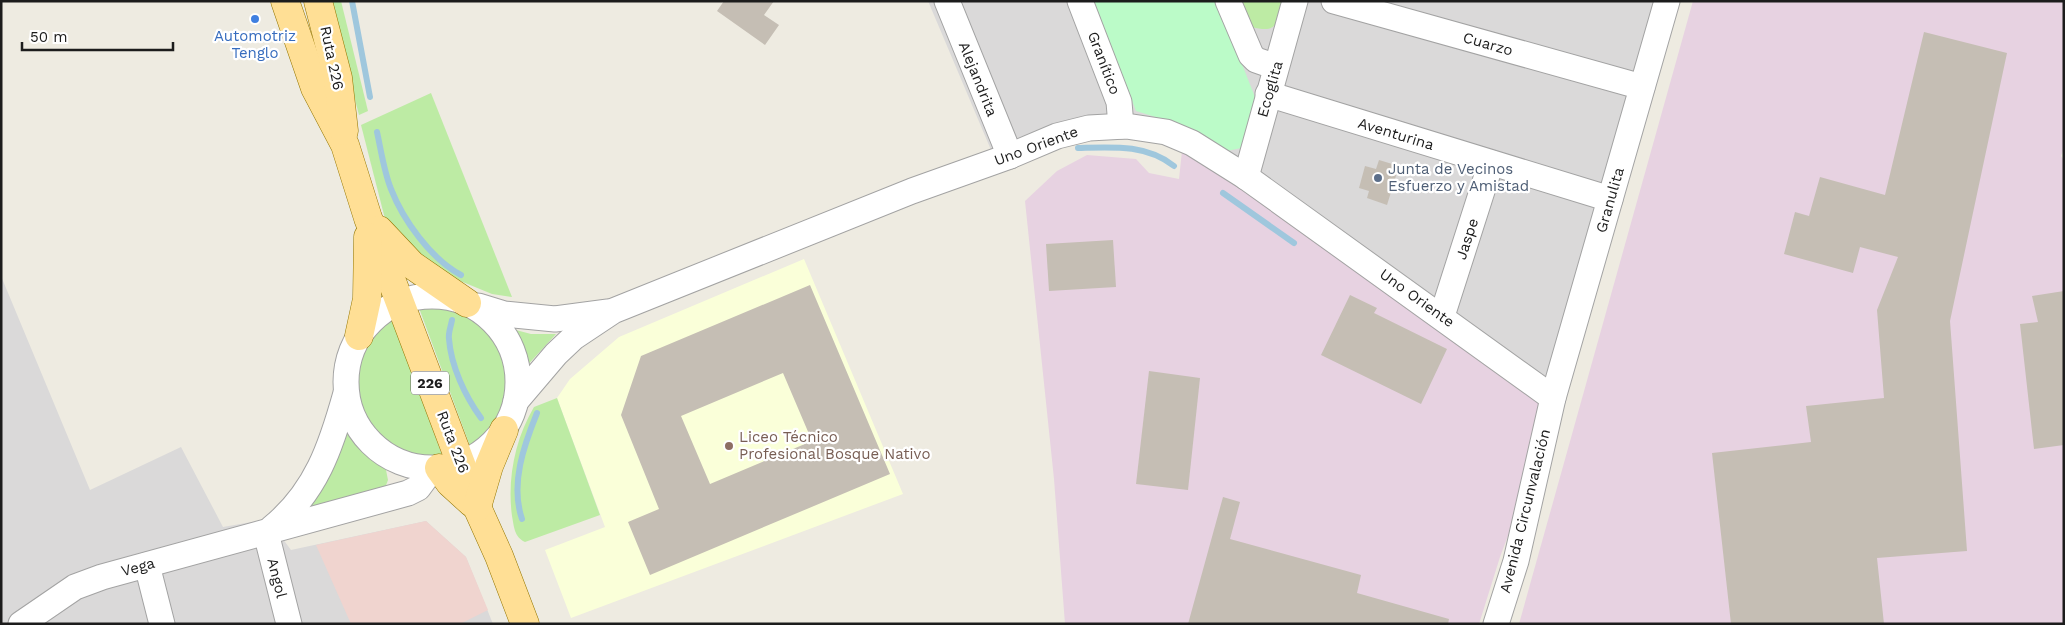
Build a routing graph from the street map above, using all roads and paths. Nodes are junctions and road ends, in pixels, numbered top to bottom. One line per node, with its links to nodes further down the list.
1 (285, 1): 13 (main road, Ruta 226 / 226)
2 (318, 1): 13 (main road, Ruta 226 / 226)
3 (947, 1): 14 (street, Alejandrita)
4 (1080, 1): 12 (street, Granítico)
5 (1228, 1): 9 (street)
6 (1295, 1): 9 (street, Ecoglita)
7 (1334, 1): 10 (street, Cuarzo)
8 (1667, 1): 10 (street, Granulita)
9 (1276, 67): 11 (street, Ecoglita)
10 (1642, 87): 17 (street, Granulita)
11 (1268, 94): 15 (street, Aventurina); 16 (street, Ecoglita)
12 (1121, 126): 14 (street, Uno Oriente); 16 (street, Uno Oriente)
13 (345, 145): 18 (main road, Ruta 226 / 226)
14 (1010, 156): 21 (street, Uno Oriente)
15 (1491, 163): 17 (street, Aventurina); 22 (street, Jaspe)
16 (1246, 177): 22 (street, Uno Oriente)
17 (1610, 199): 25 (street, Granulita)
18 (368, 218): 19 (main road, Ruta 226 / 226); 20 (main road); 23 (main road)
19 (400, 302): 20 (street, Uno Oriente); 23 (street, Uno Oriente); 28 (main road, Ruta 226 / 226)
20 (467, 304): 21 (street, Uno Oriente); 26 (street)
21 (613, 311): 26 (street, Uno Oriente)
22 (1442, 316): 25 (street, Uno Oriente)
23 (358, 336): 24 (street, Uno Oriente)
24 (346, 393): 28 (street); 30 (street, Vega)
25 (1553, 398): 37 (street, Avenida Circunvalación)
26 (516, 401): 27 (street)
27 (504, 430): 28 (street); 29 (main road)
28 (444, 467): 29 (main road, Ruta 226 / 226); 30 (street, Vega)
29 (477, 507): 36 (main road, Ruta 226 / 226)
30 (266, 533): 31 (street, Vega); 35 (street, Angol)
31 (147, 565): 32 (street, Vega); 34 (street)
32 (50, 614): 33 (street, Vega)
33 (21, 624)
34 (162, 624)
35 (289, 624)
36 (525, 624)
37 (1496, 624)

